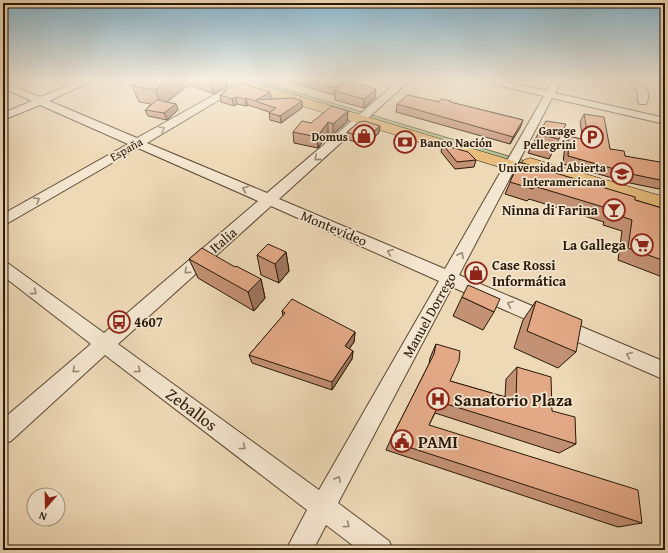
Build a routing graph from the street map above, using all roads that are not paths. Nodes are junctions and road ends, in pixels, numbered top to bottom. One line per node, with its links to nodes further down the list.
1 (31, 105): 8 (street)
2 (49, 105): 11 (street, Montevideo)
3 (205, 105): 11 (street, España, one-way to 3)
4 (326, 105): 9 (main road)
5 (378, 105): 9 (street, Italia)
6 (544, 105): 12 (street, Manuel Dorrego)
7 (596, 105): 10 (street)
8 (3, 117)
9 (364, 117): 12 (main road); 13 (street, Italia, one-way to 13)
10 (665, 121)
11 (138, 143): 13 (street, Montevideo, one-way to 11); 16 (street, España, one-way to 11)
12 (512, 162): 14 (main road); 15 (main road); 18 (street, Manuel Dorrego, one-way to 12)
13 (269, 200): 18 (street, Montevideo, one-way to 13); 19 (street, Italia, one-way to 19)
14 (665, 203)
15 (665, 214)
16 (3, 220)
17 (3, 268): 19 (street, Zeballos, one-way to 19)
18 (449, 277): 20 (street, Montevideo, one-way to 18); 22 (street, Manuel Dorrego, one-way to 18)
19 (104, 344): 21 (street, Italia, one-way to 21); 22 (street, Zeballos, one-way to 22)
20 (665, 371)
21 (3, 433)
22 (322, 507): 23 (street, Manuel Dorrego); 24 (street, Zeballos, one-way to 24)
23 (299, 550)
24 (380, 550)

